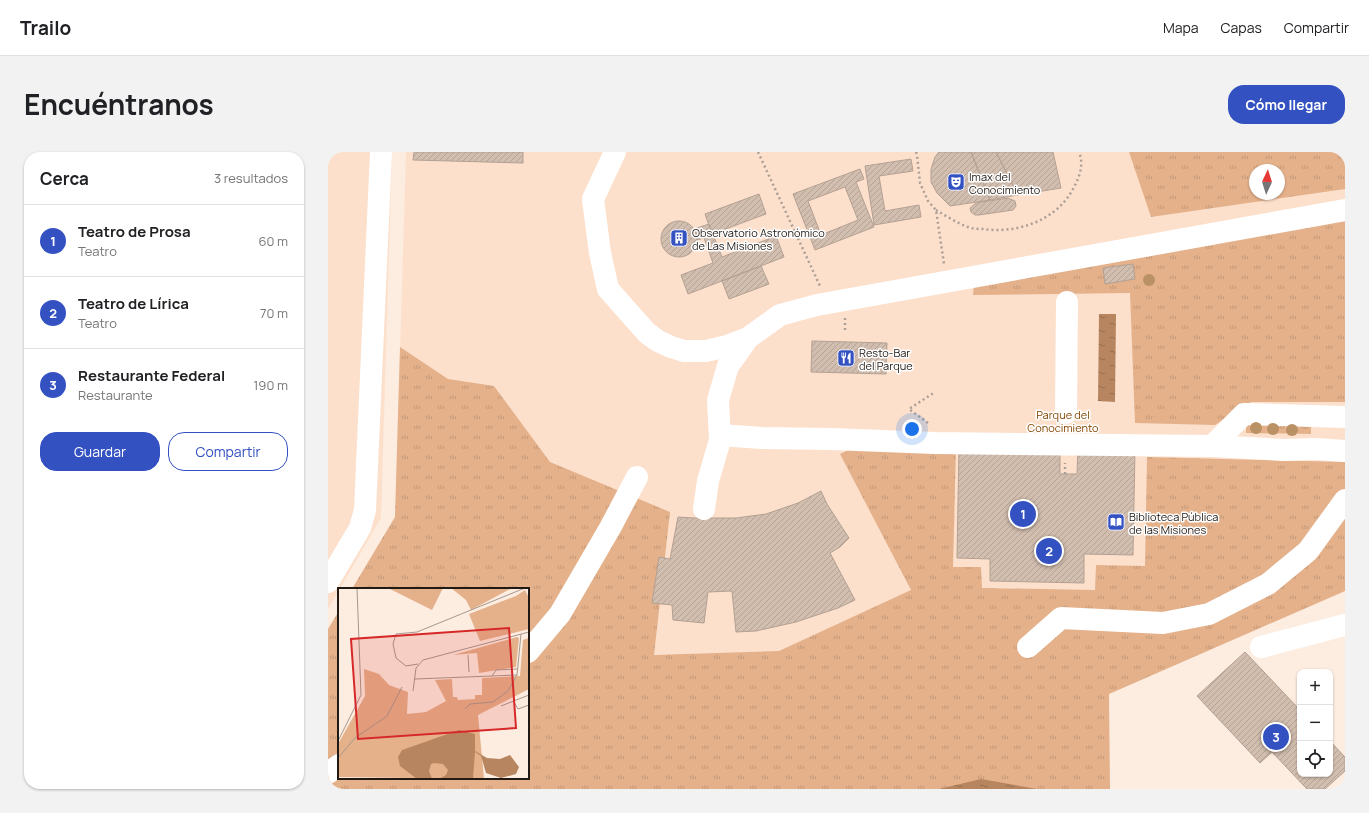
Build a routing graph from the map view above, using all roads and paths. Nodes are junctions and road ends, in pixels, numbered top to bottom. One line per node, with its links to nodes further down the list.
1 (380, 152): 23 (street)
2 (615, 152): 12 (street)
3 (758, 152): 11 (path)
4 (921, 152): 6 (path)
5 (1079, 152): 7 (path)
6 (917, 154): 7 (path)
7 (936, 210): 9 (path)
8 (1345, 210): 9 (street)
9 (959, 280): 11 (street)
10 (1067, 302): 14 (street)
11 (829, 304): 12 (street)
12 (748, 338): 16 (street)
13 (934, 392): 17 (path)
14 (1066, 412)
15 (1345, 417): 18 (street)
16 (720, 435): 17 (street); 22 (street)
17 (935, 443): 18 (street)
18 (1212, 446): 19 (street)
19 (1345, 451)
20 (637, 478): 27 (street)
21 (1345, 500): 25 (street)
22 (704, 509)
23 (328, 582)
24 (1345, 625): 26 (street)
25 (1028, 647)
26 (1260, 647)
27 (529, 651)
28 (338, 767): 29 (street)
29 (328, 773)

